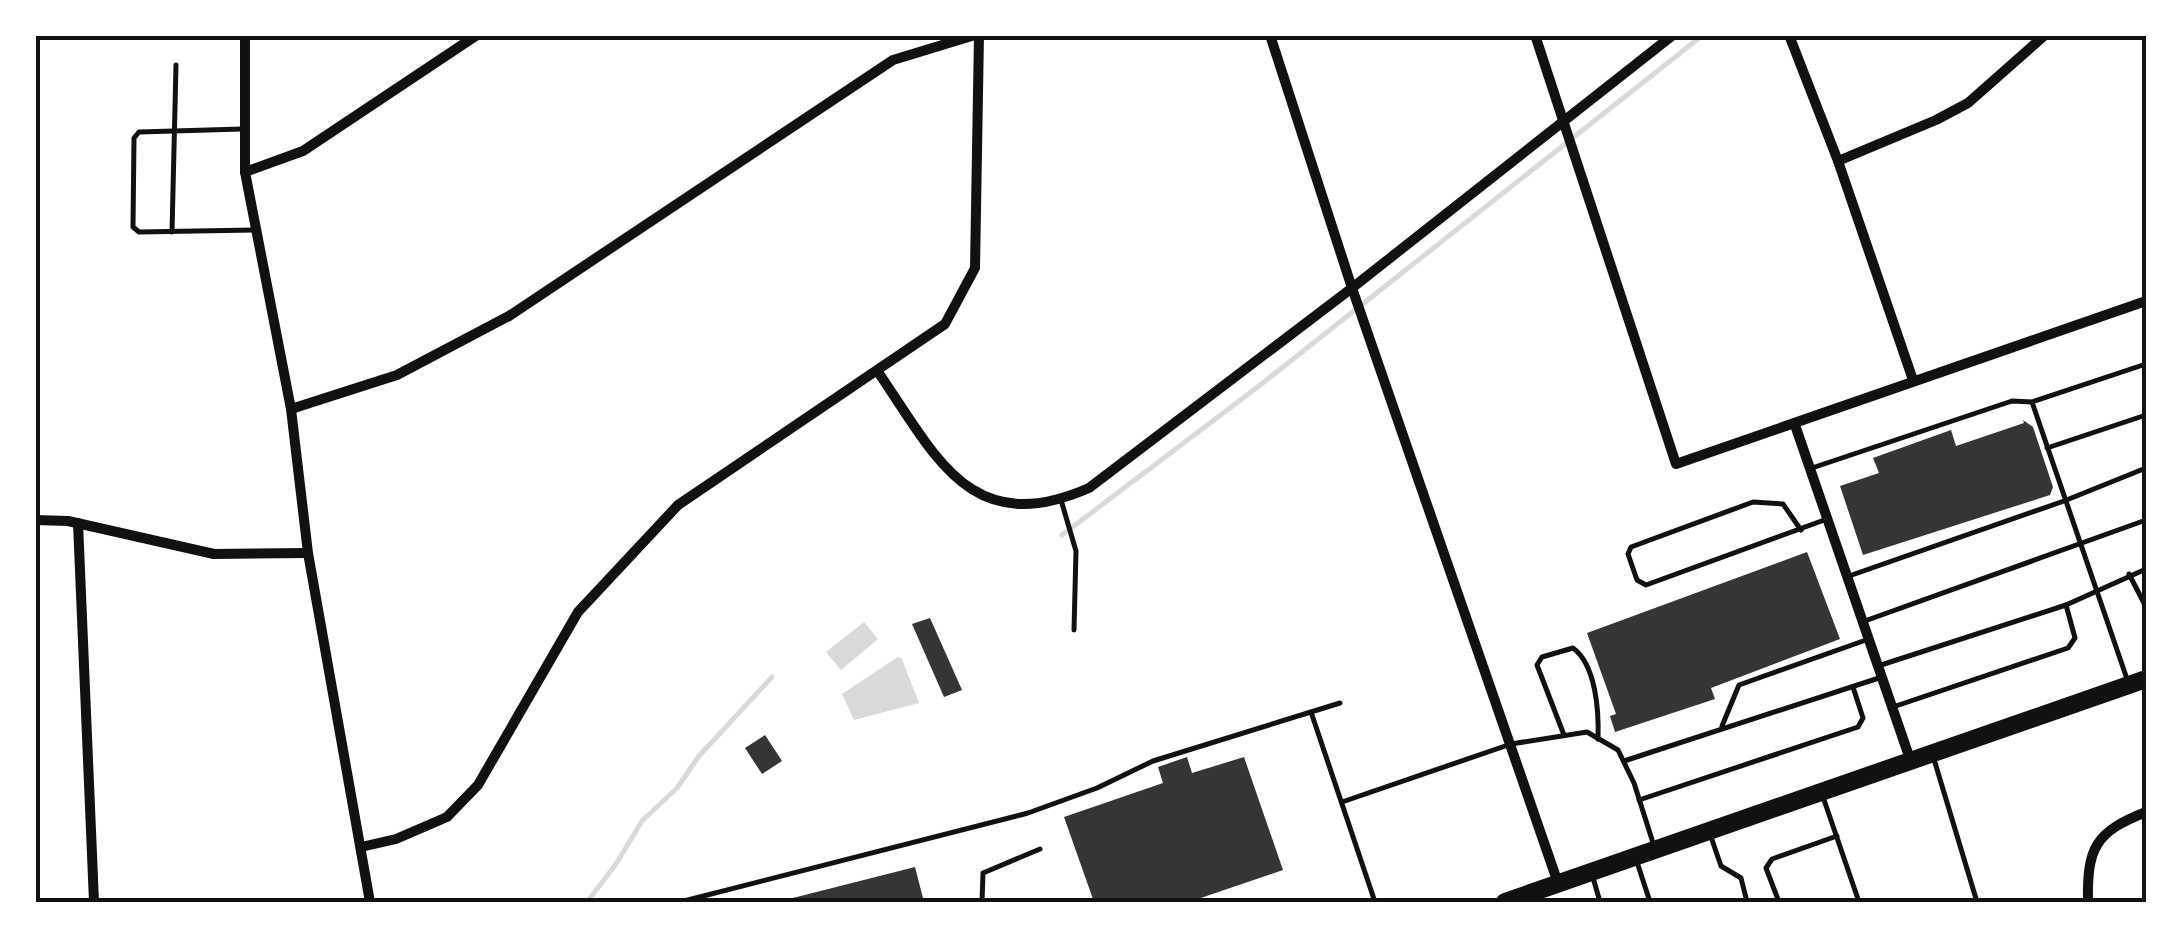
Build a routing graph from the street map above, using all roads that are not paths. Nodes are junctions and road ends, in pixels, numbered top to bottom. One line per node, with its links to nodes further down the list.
1 (246, 35): 11 (street)
2 (477, 35): 14 (street)
3 (977, 35): 20 (street); 23 (street)
4 (1270, 35): 17 (street)
5 (1535, 35): 10 (street)
6 (1673, 35): 10 (street)
7 (1789, 35): 13 (street)
8 (2046, 35): 13 (street)
9 (176, 65): 12 (lane)
10 (1565, 126): 17 (street); 25 (street)
11 (246, 128): 12 (lane); 14 (street)
12 (173, 130): 16 (lane); 16 (lane)
13 (1838, 161): 21 (street)
14 (246, 172): 15 (street)
15 (256, 230): 16 (lane); 23 (street)
16 (172, 232)
17 (1354, 293): 29 (street); 56 (street)
18 (2146, 301): 21 (street)
19 (2146, 364): 22 (lane)
20 (878, 372): 29 (street); 66 (street)
21 (1912, 380): 25 (street)
22 (2032, 402): 26 (lane); 27 (lane)
23 (291, 409): 37 (street)
24 (2146, 416): 26 (lane)
25 (1796, 425): 27 (street)
26 (2047, 448): 30 (lane)
27 (1809, 468): 31 (street)
28 (2146, 468): 30 (lane)
29 (1061, 500): 45 (lane)
30 (2064, 501): 36 (lane); 40 (lane)
31 (1827, 519): 35 (lane); 40 (street)
32 (35, 520): 34 (street)
33 (2146, 520): 36 (lane)
34 (78, 523): 37 (street); 72 (street)
35 (1801, 530): 35 (lane)
36 (2080, 543): 41 (lane); 44 (lane)
37 (308, 553): 66 (street)
38 (2146, 569): 39 (lane)
39 (2129, 574): 41 (lane); 43 (lane)
40 (1846, 577): 44 (street)
41 (2096, 588): 42 (lane); 48 (lane)
42 (2066, 604): 47 (lane); 51 (lane)
43 (2146, 607)
44 (1862, 622): 46 (street)
45 (1074, 630)
46 (1869, 639): 47 (street); 53 (lane)
47 (1880, 672): 49 (lane); 51 (street)
48 (2138, 682): 57 (main road)
49 (1852, 688): 53 (lane); 61 (lane)
50 (1340, 703): 52 (lane)
51 (1893, 707): 58 (street)
52 (1311, 712): 62 (lane); 74 (lane)
53 (1722, 727): 59 (lane)
54 (1564, 734): 55 (lane); 55 (lane); 56 (lane)
55 (1598, 738): 59 (lane)
56 (1511, 744): 62 (lane); 71 (street)
57 (1932, 752): 58 (main road); 83 (lane)
58 (1910, 760): 60 (main road)
59 (1624, 761): 61 (lane)
60 (1821, 791): 64 (main road); 65 (lane)
61 (1638, 800): 67 (lane)
62 (1342, 802): 76 (lane)
63 (2146, 812): 84 (street)
64 (1709, 830): 67 (main road); 80 (lane)
65 (1837, 836): 81 (lane); 82 (lane)
66 (361, 847): 73 (street)
67 (1656, 849): 69 (main road)
68 (1040, 850): 75 (lane)
69 (1635, 856): 70 (main road); 79 (lane)
70 (1591, 872): 71 (main road); 78 (lane)
71 (1558, 883): 77 (main road)
72 (94, 902)
73 (370, 902)
74 (680, 902)
75 (982, 902)
76 (1375, 902)
77 (1505, 902)
78 (1600, 902)
79 (1650, 902)
80 (1747, 902)
81 (1778, 902)
82 (1859, 902)
83 (1977, 902)
84 (2088, 902)

